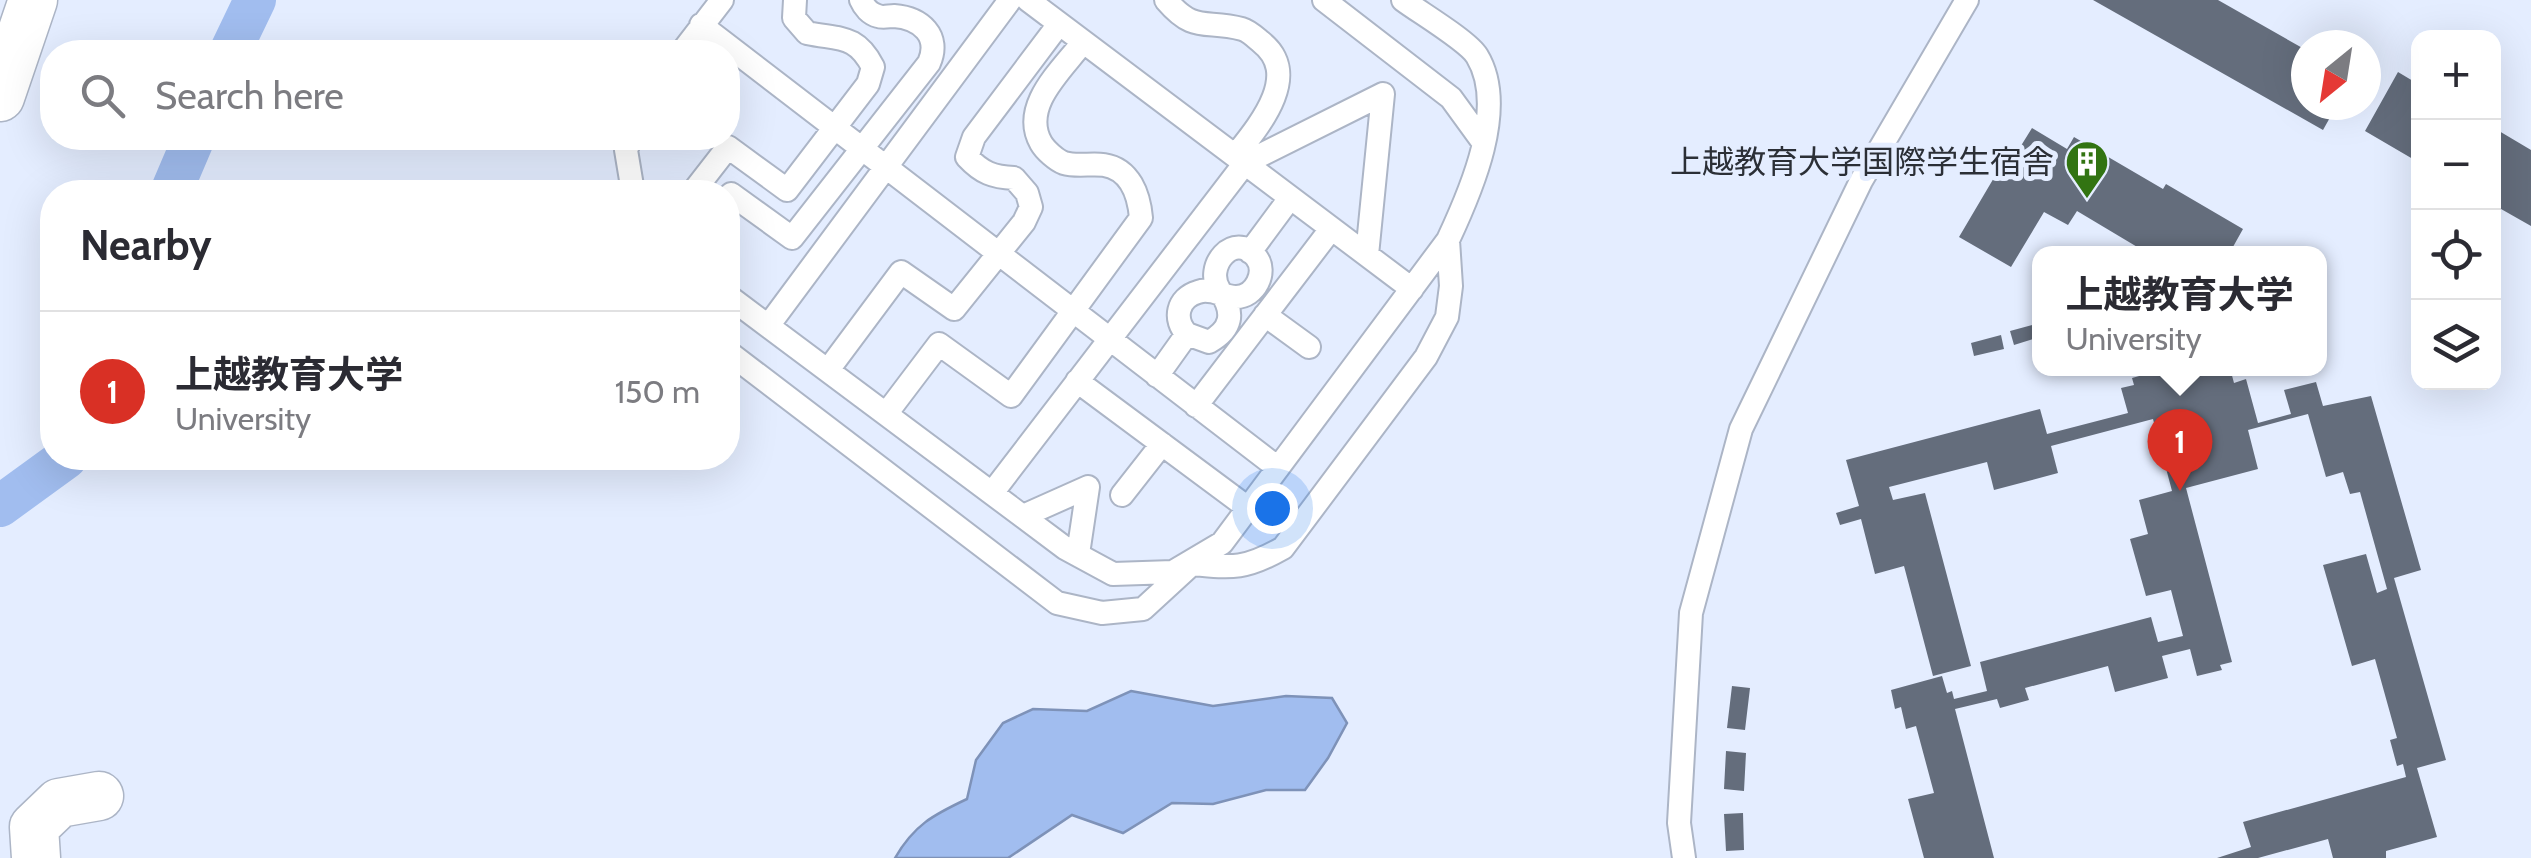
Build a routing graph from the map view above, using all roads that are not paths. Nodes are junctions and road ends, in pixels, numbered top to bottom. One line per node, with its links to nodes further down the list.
1 (33, 0): 17 (street)
2 (722, 0): 12 (lane)
3 (795, 0): 18 (lane)
4 (861, 0): 24 (lane)
5 (1010, 0): 26 (lane)
6 (1028, 0): 11 (lane)
7 (1166, 0): 25 (lane)
8 (1324, 0): 19 (lane)
9 (1403, 0): 19 (lane)
10 (1967, 0): 61 (lane)
11 (1059, 24): 15 (lane); 34 (lane)
12 (702, 26): 13 (lane); 14 (lane)
13 (691, 40)
14 (720, 40)
15 (1083, 42): 25 (lane); 39 (lane)
16 (740, 56): 18 (lane)
17 (0, 97)
18 (834, 129): 23 (lane); 24 (lane)
19 (1482, 142): 33 (lane)
20 (627, 150): 27 (lane)
21 (629, 150): 28 (lane)
22 (726, 150): 29 (lane)
23 (732, 150)
24 (862, 151): 26 (lane); 31 (lane)
25 (1240, 160): 30 (lane); 35 (lane); 43 (lane)
26 (885, 168): 34 (lane); 41 (lane)
27 (620, 180)
28 (632, 180)
29 (702, 180)
30 (1290, 198): 32 (lane); 37 (lane)
31 (740, 200)
32 (1331, 229): 35 (lane); 40 (lane)
33 (1448, 240): 36 (lane); 58 (lane)
34 (998, 254): 39 (lane); 46 (lane)
35 (1367, 256): 36 (lane)
36 (1412, 289): 52 (lane)
37 (1222, 295): 42 (lane); 42 (lane)
38 (740, 305): 41 (lane)
39 (1074, 312): 43 (lane); 50 (lane)
40 (1265, 315): 44 (lane); 49 (lane)
41 (768, 326): 46 (lane)
42 (1187, 334): 47 (lane)
43 (1109, 339): 47 (lane); 48 (lane)
44 (1309, 347)
45 (740, 361): 58 (lane)
46 (828, 370): 50 (lane)
47 (1157, 376): 49 (lane)
48 (1077, 381): 51 (lane); 53 (lane)
49 (1196, 406): 52 (lane)
50 (886, 414): 53 (lane)
51 (1162, 444): 54 (lane); 55 (lane)
52 (1278, 468): 55 (lane)
53 (992, 493): 56 (lane)
54 (1122, 495)
55 (1248, 508): 58 (lane)
56 (1023, 516): 57 (lane); 57 (lane)
57 (1078, 554): 58 (lane)
58 (1192, 564)
59 (99, 796): 60 (street)
60 (36, 858)
61 (1684, 858)

